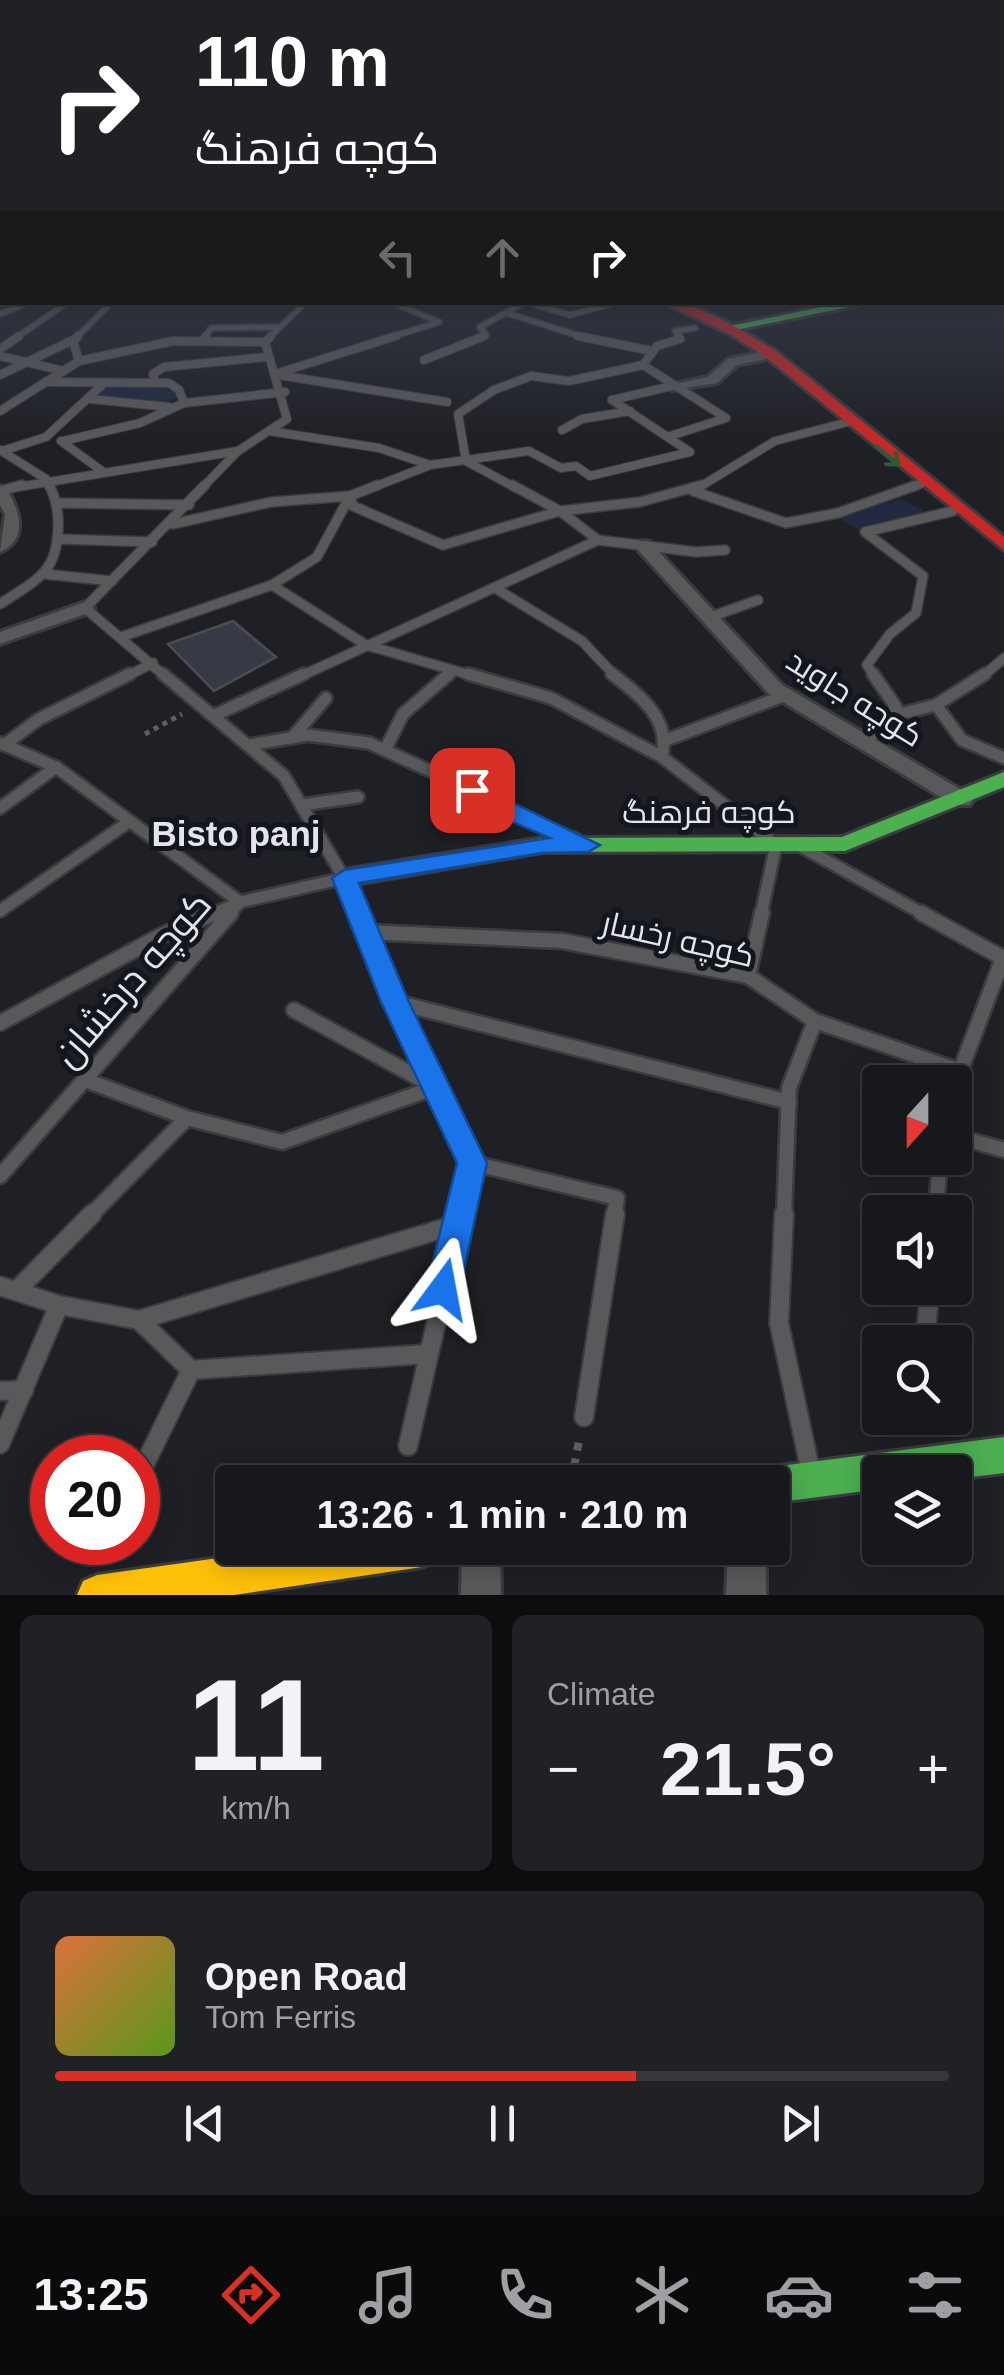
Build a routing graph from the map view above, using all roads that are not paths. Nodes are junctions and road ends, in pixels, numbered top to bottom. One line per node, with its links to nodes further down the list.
1 (64, 305): 17 (lane)
2 (109, 305): 15 (lane)
3 (303, 305): 14 (lane)
4 (398, 305): 30 (lane)
5 (522, 305): 12 (lane)
6 (528, 305): 7 (lane)
7 (607, 305)
8 (674, 305): 13 (street)
9 (699, 305): 13 (street)
10 (821, 305): 13 (street)
11 (849, 305): 13 (street)
12 (508, 313): 20 (lane); 24 (lane)
13 (724, 325): 20 (lane); 22 (street); 62 (street)
14 (280, 327): 18 (lane); 19 (lane)
15 (76, 338): 25 (lane); 26 (lane)
16 (0, 340): 17 (lane)
17 (16, 340): 21 (lane)
18 (203, 340): 19 (lane); 25 (lane)
19 (264, 342): 23 (lane)
20 (652, 351): 27 (lane)
21 (0, 352): 26 (lane)
22 (771, 354): 34 (street); 42 (street)
23 (267, 357): 30 (lane); 32 (lane)
24 (424, 360)
25 (80, 361): 28 (lane)
26 (30, 362): 28 (lane); 29 (lane)
27 (642, 365): 34 (lane); 50 (lane)
28 (64, 371): 31 (lane)
29 (0, 374)
30 (275, 374): 35 (lane); 38 (lane)
31 (46, 382): 33 (lane); 40 (lane)
32 (154, 382): 33 (lane); 37 (lane)
33 (102, 385): 36 (lane)
34 (672, 386): 41 (lane); 45 (lane)
35 (285, 392): 37 (lane); 44 (lane)
36 (92, 399): 39 (lane); 46 (lane)
37 (184, 402): 39 (lane)
38 (447, 402)
39 (173, 408): 47 (lane)
40 (0, 411)
41 (630, 411): 43 (lane); 45 (lane)
42 (848, 422): 54 (street, one-way to 54); 56 (lane)
43 (562, 430)
44 (269, 431): 49 (lane); 51 (lane)
45 (670, 436): 50 (lane)
46 (46, 437): 47 (lane); 48 (lane)
47 (63, 442): 52 (lane)
48 (1, 450): 53 (lane)
49 (238, 451): 52 (lane); 59 (lane)
50 (466, 461): 51 (lane); 60 (lane)
51 (430, 465): 57 (lane)
52 (102, 470): 53 (lane)
53 (46, 479): 55 (lane); 58 (lane)
54 (921, 484): 56 (lane); 61 (street)
55 (0, 491): 65 (street)
56 (693, 491): 60 (lane)
57 (350, 496): 60 (lane); 63 (lane); 73 (lane)
58 (59, 503): 59 (lane); 64 (lane)
59 (189, 505): 63 (lane)
60 (560, 511): 66 (lane)
61 (953, 511): 68 (street); 89 (lane)
62 (1004, 522)
63 (170, 524): 67 (lane)
64 (57, 539): 67 (lane); 71 (lane)
65 (3, 540)
66 (598, 540): 69 (lane); 74 (lane)
67 (152, 542): 72 (lane)
68 (1004, 545)
69 (644, 546): 70 (lane); 78 (street, کوچه جاوید)
70 (724, 550)
71 (44, 574): 72 (lane); 76 (lane)
72 (112, 581): 77 (lane)
73 (272, 585): 79 (lane); 81 (lane)
74 (495, 588): 81 (lane); 91 (lane)
75 (758, 600): 78 (lane)
76 (0, 604)
77 (86, 608): 79 (lane); 80 (street)
78 (710, 617): 85 (street, کوچه جاوید)
79 (121, 636): 83 (lane)
80 (0, 638)
81 (366, 646): 84 (lane); 88 (lane)
82 (1004, 658): 87 (lane)
83 (152, 663): 88 (lane); 93 (lane)
84 (453, 671): 95 (lane); 96 (lane)
85 (786, 696): 91 (lane); 92 (street, کوچه جاوید)
86 (326, 698): 90 (lane)
87 (936, 706): 89 (lane); 97 (lane)
88 (214, 714): 94 (lane)
89 (888, 717): 92 (lane)
90 (292, 738): 94 (lane); 95 (lane)
91 (666, 740): 96 (lane)
92 (866, 743): 101 (street, کوچه جاوید)
93 (2, 744): 98 (lane)
94 (249, 745): 102 (lane)
95 (385, 750): 105 (lane)
96 (662, 758): 106 (lane)
97 (1004, 758)
98 (56, 767): 103 (lane); 104 (lane)
99 (1004, 779): 101 (street, کوچه فرهنگ)
100 (358, 797): 102 (lane)
101 (962, 800): 106 (street, کوچه فرهنگ)
102 (301, 805): 107 (lane)
103 (0, 808)
104 (126, 823): 108 (lane); 109 (lane)
105 (588, 845): 106 (street, کوچه فرهنگ); 107 (street, کوچه فرهنگ)
106 (787, 845): 111 (lane); 117 (lane)
107 (344, 878): 108 (lane, کوچه درخشان); 110 (lane)
108 (240, 902): 115 (lane); 118 (lane, کوچه درخشان)
109 (0, 911)
110 (366, 932): 111 (lane, کوچه رخسار); 112 (lane)
111 (748, 976): 114 (lane, کوچه رخسار)
112 (395, 1002): 119 (lane); 120 (lane)
113 (294, 1010): 119 (lane)
114 (816, 1021): 116 (lane, کوچه رخسار); 120 (lane)
115 (0, 1023)
116 (926, 1065)
117 (963, 1065)
118 (88, 1081): 121 (lane); 125 (lane, کوچه درخشان)
119 (436, 1088): 121 (lane); 124 (lane)
120 (789, 1102): 139 (lane)
121 (187, 1118): 127 (lane)
122 (972, 1141): 123 (lane)
123 (1004, 1150)
124 (472, 1163): 126 (lane); 134 (lane)
125 (0, 1176)
126 (458, 1224): 129 (lane); 130 (lane)
127 (8, 1288): 128 (lane)
128 (59, 1305): 129 (lane); 132 (lane)
129 (139, 1320): 131 (lane)
130 (427, 1354): 131 (lane); 137 (lane)
131 (191, 1370): 135 (lane)
132 (24, 1390): 133 (lane); 136 (lane)
133 (0, 1391)
134 (584, 1418)
135 (159, 1435)
136 (0, 1444)
137 (408, 1446)
138 (1004, 1455): 139 (street)
139 (812, 1478): 140 (street)
140 (790, 1482)
141 (304, 1565): 144 (street)
142 (481, 1565): 145 (street)
143 (747, 1565): 146 (street)
144 (97, 1595)
145 (481, 1595)
146 (746, 1595)

